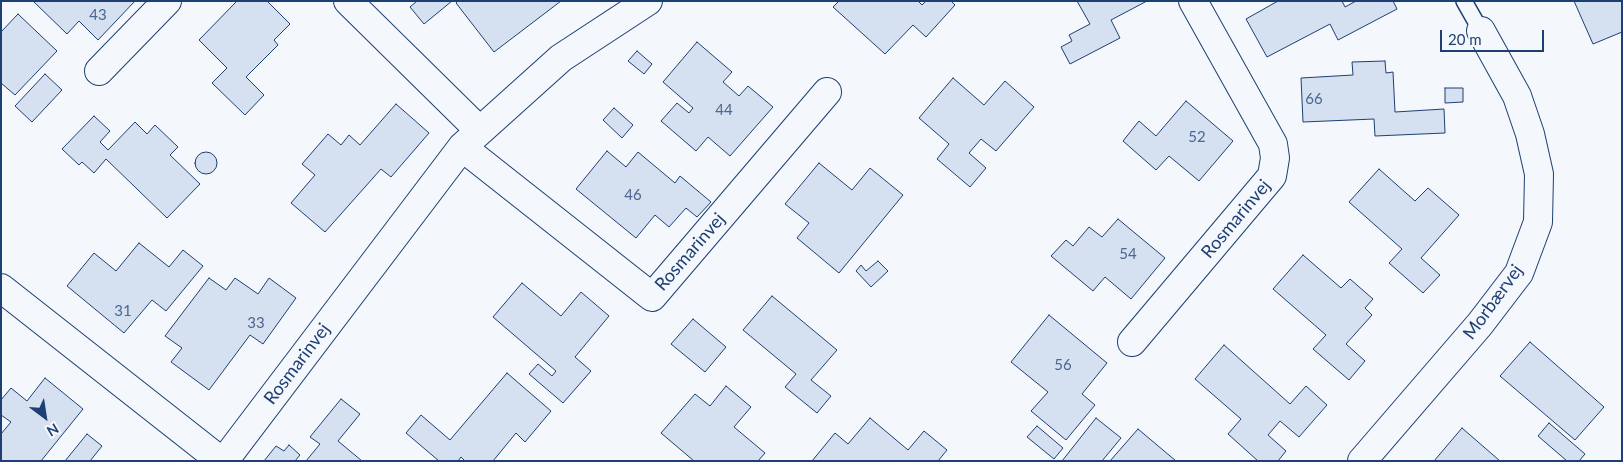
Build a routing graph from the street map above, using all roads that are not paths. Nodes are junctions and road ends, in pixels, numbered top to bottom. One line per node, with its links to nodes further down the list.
1 (167, 1): 7 (street)
2 (348, 1): 9 (street, Rosmarinvej)
3 (648, 1): 9 (street, Rosmarinvej)
4 (1193, 1): 11 (street, Rosmarinvej)
5 (1464, 1): 6 (lane)
6 (1481, 31): 13 (street, Morbærvej)
7 (99, 71)
8 (827, 92): 9 (street, Rosmarinvej)
9 (470, 138): 12 (street, Rosmarinvej)
10 (1, 288): 12 (street, Rosmarinvej)
11 (1132, 342)
12 (223, 461)
13 (1362, 461)

